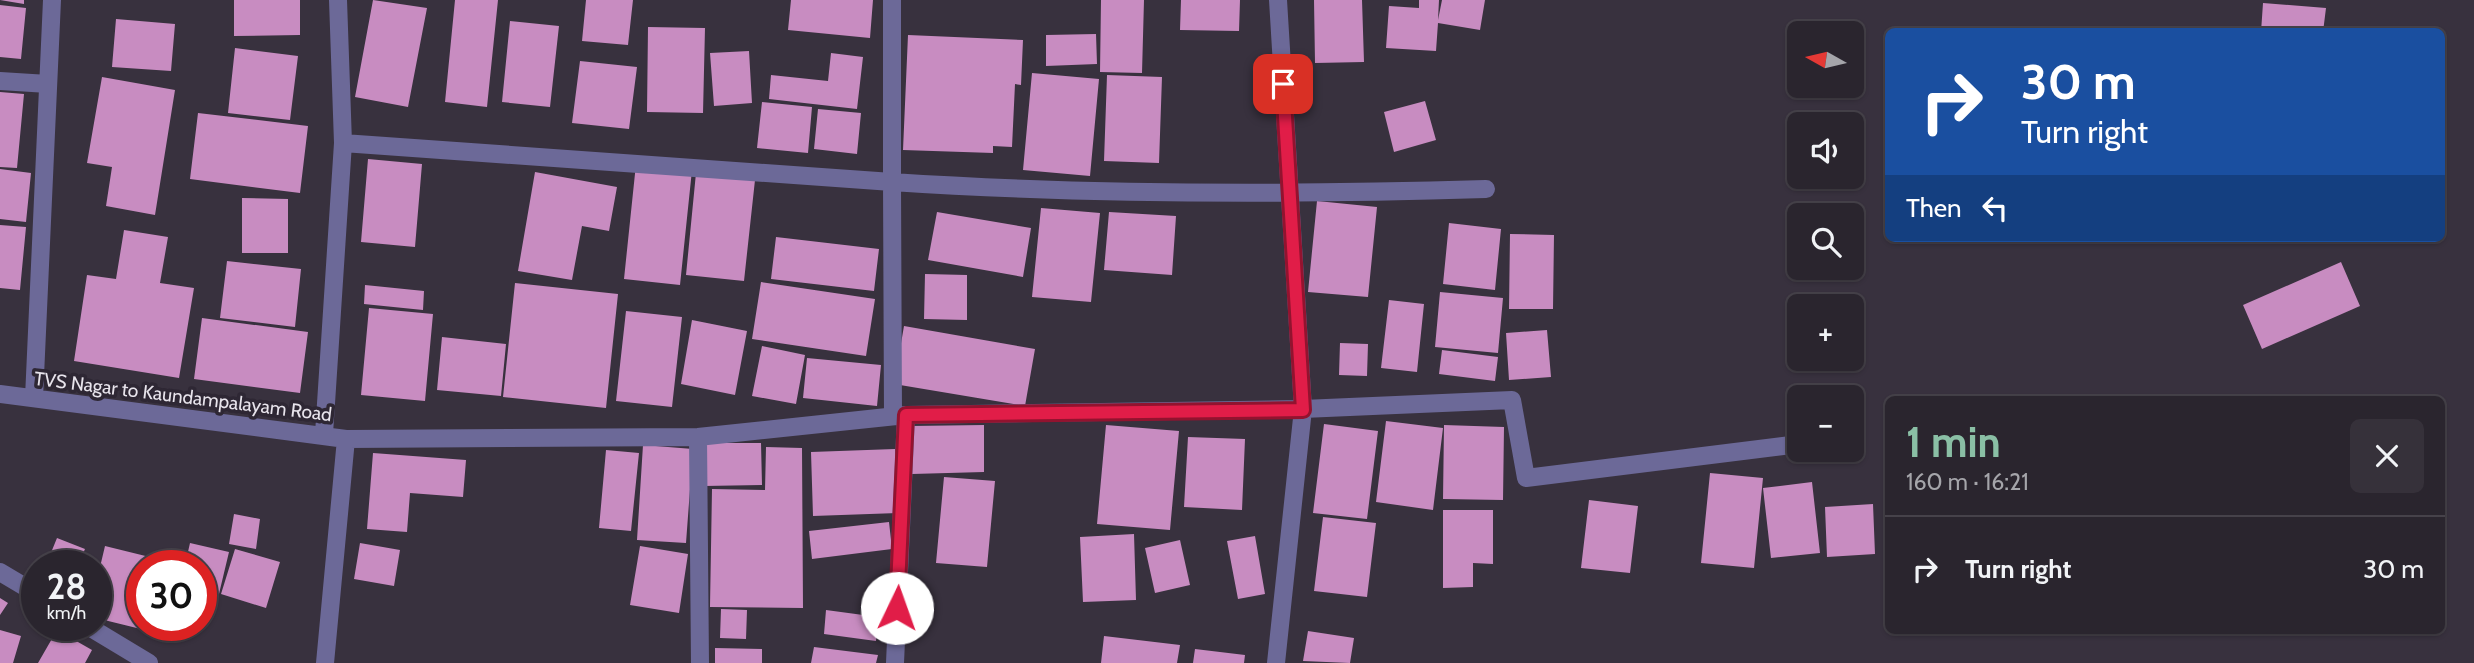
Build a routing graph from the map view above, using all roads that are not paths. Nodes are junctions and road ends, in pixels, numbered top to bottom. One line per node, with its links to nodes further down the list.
1 (52, 0): 6 (street)
2 (338, 0): 7 (street)
3 (892, 0): 8 (street)
4 (1278, 0): 10 (street)
5 (0, 81): 6 (street)
6 (48, 84): 12 (street)
7 (343, 143): 8 (street); 15 (street)
8 (892, 182): 10 (street); 14 (street)
9 (1486, 189): 10 (street)
10 (1290, 195): 13 (street)
11 (0, 394): 12 (street, TVS Nagar to Kaundampalayam Road)
12 (34, 398): 15 (street, TVS Nagar to Kaundampalayam Road)
13 (1303, 410): 14 (street); 18 (street); 26 (street)
14 (900, 416): 16 (street); 25 (street)
15 (324, 434): 17 (street, TVS Nagar to Kaundampalayam Road)
16 (698, 437): 17 (street); 24 (street)
17 (346, 439): 23 (street, TVS Nagar to Kaundampalayam Road)
18 (1787, 445)
19 (0, 572): 20 (street)
20 (21, 584)
21 (112, 641): 22 (street)
22 (149, 663)
23 (325, 663)
24 (700, 663)
25 (895, 663)
26 (1276, 663)

